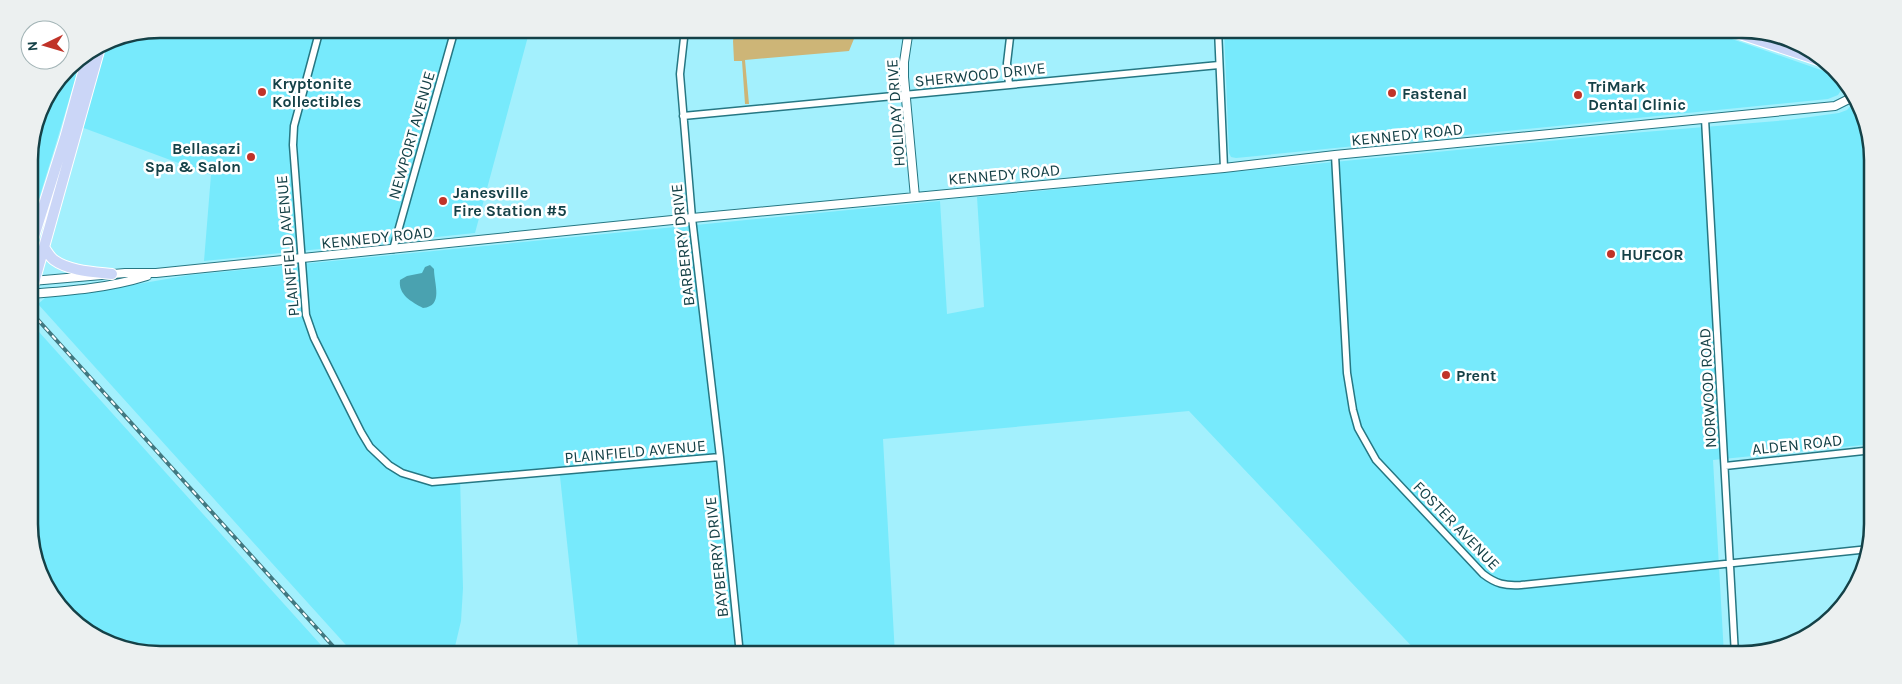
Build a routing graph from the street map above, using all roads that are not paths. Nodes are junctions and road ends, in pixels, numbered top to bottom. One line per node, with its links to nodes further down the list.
1 (318, 38): 24 (street, PLAINFIELD AVENUE)
2 (452, 38): 23 (street, NEWPORT AVENUE)
3 (683, 38): 15 (street, BARBERRY DRIVE)
4 (908, 38): 13 (street, HOLIDAY DRIVE)
5 (1010, 38): 12 (street)
6 (1218, 38): 11 (street)
7 (1754, 39): 9 (main road)
8 (98, 54): 22 (main road)
9 (1808, 57)
10 (86, 63): 21 (main road)
11 (1219, 65): 12 (street, SHERWOOD DRIVE); 18 (street)
12 (1008, 85): 13 (street, SHERWOOD DRIVE)
13 (905, 95): 15 (street, SHERWOOD DRIVE); 19 (street, HOLIDAY DRIVE)
14 (1849, 99): 16 (street, KENNEDY ROAD)
15 (683, 116): 20 (street, BARBERRY DRIVE)
16 (1705, 119): 17 (street, KENNEDY ROAD); 32 (street, NORWOOD ROAD)
17 (1335, 155): 18 (street, KENNEDY ROAD); 34 (street, FOSTER AVENUE)
18 (1224, 168): 19 (street, KENNEDY ROAD)
19 (915, 196): 20 (street, KENNEDY ROAD)
20 (692, 218): 23 (street, KENNEDY ROAD); 31 (street, BARBERRY DRIVE)
21 (38, 224)
22 (44, 247): 25 (main road); 27 (main road)
23 (394, 249): 24 (street, KENNEDY ROAD)
24 (301, 258): 26 (street, KENNEDY ROAD); 31 (street, PLAINFIELD AVENUE)
25 (38, 264)
26 (156, 273): 27 (street, KENNEDY ROAD); 29 (street, KENNEDY ROAD)
27 (112, 274): 28 (street, KENNEDY ROAD)
28 (38, 280)
29 (38, 294)
30 (1864, 451): 32 (street, ALDEN ROAD)
31 (720, 457): 35 (street, BAYBERRY DRIVE)
32 (1725, 466): 34 (street, NORWOOD ROAD)
33 (1861, 550): 34 (street, FOSTER AVENUE)
34 (1731, 564): 36 (street, NORWOOD ROAD)
35 (739, 646)
36 (1736, 646)

